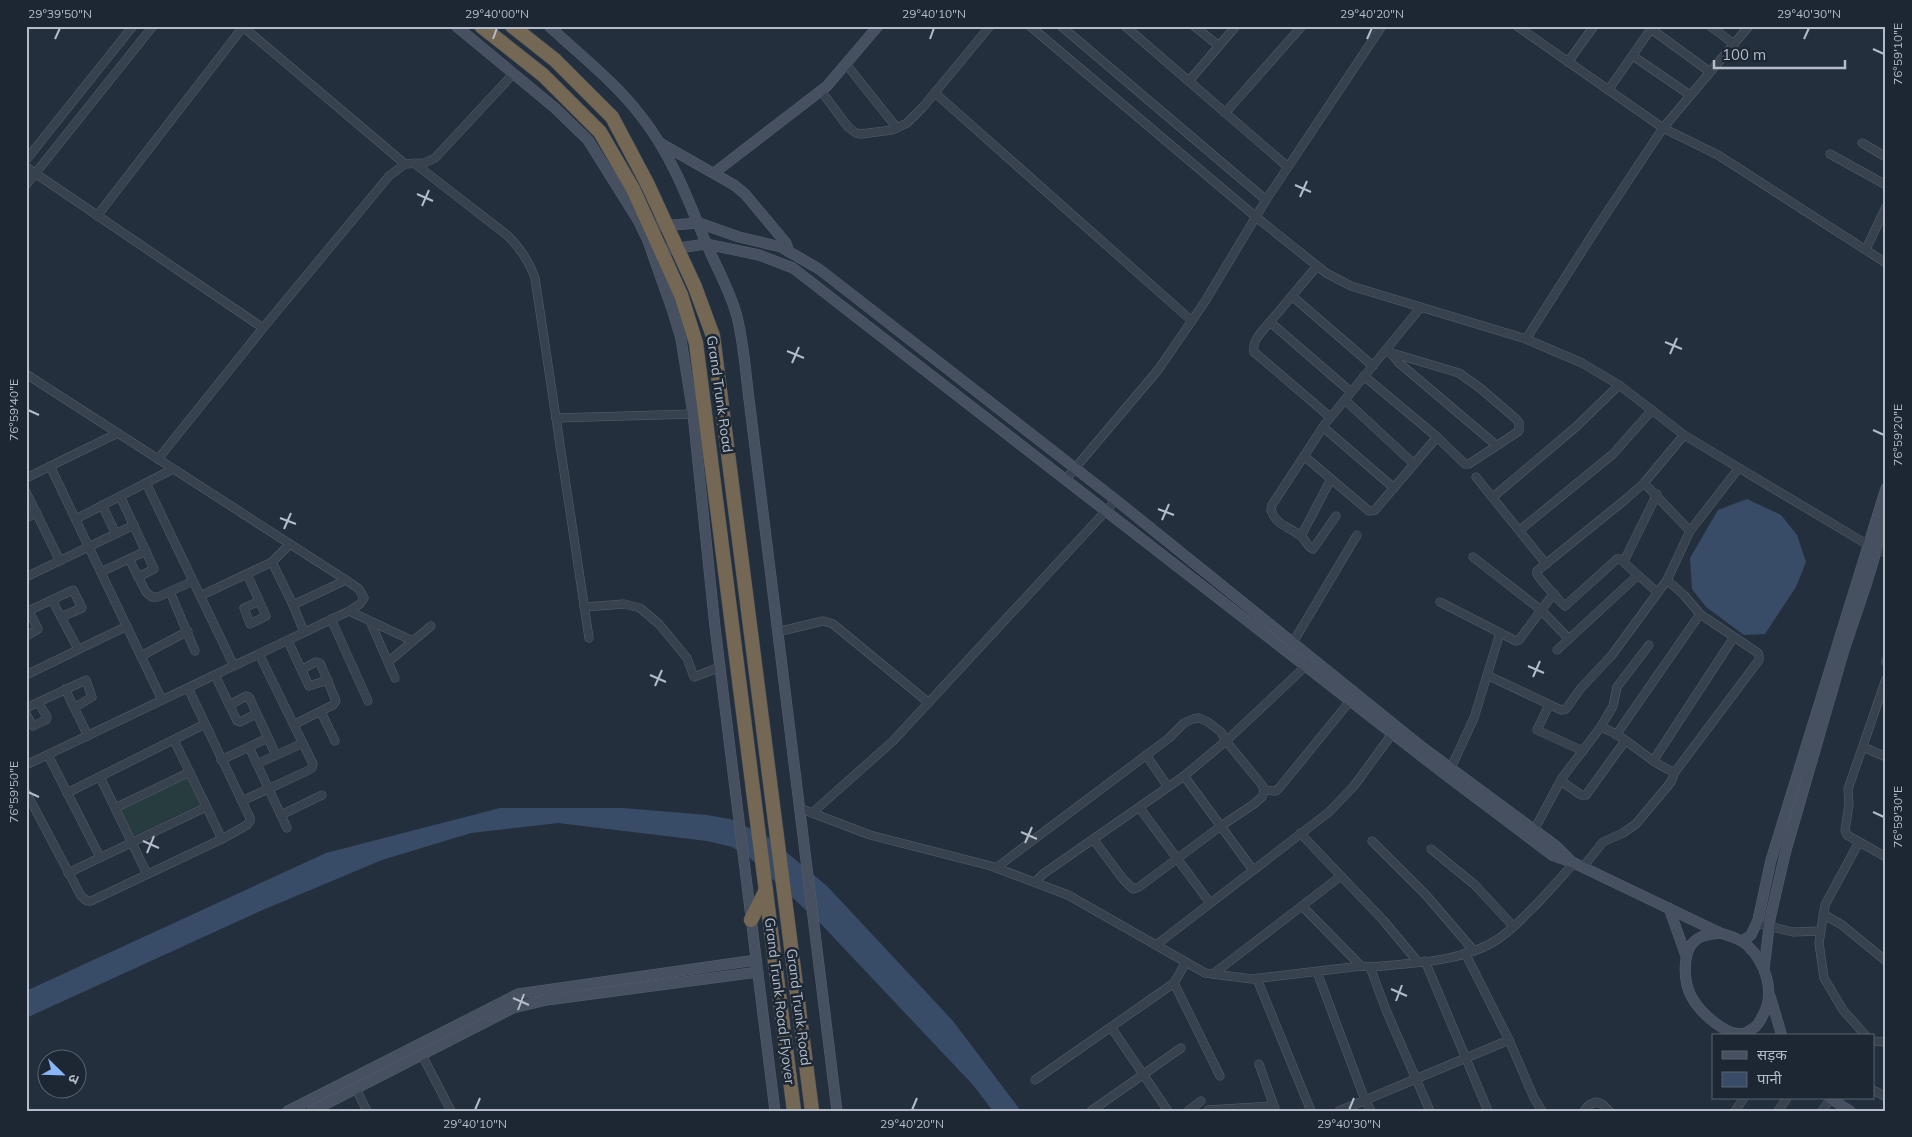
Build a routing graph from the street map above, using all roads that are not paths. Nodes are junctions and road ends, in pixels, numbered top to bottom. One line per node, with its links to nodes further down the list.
1 (133, 26): 30 (street)
2 (456, 26): 28 (street)
3 (481, 26): 262 (highway, Grand Trunk Road, bridge)
4 (512, 26): 322 (highway, Grand Trunk Road, bridge)
5 (549, 26): 39 (street)
6 (878, 26): 26 (street)
7 (990, 26): 34 (street)
8 (1030, 26): 55 (street)
9 (1061, 26): 52 (street)
10 (1125, 26): 29 (street)
11 (1194, 26): 23 (street)
12 (1236, 26): 23 (street)
13 (1302, 26): 36 (street)
14 (1382, 26): 47 (street)
15 (1517, 26): 25 (street)
16 (1594, 26): 25 (street)
17 (1710, 26): 22 (street)
18 (1750, 26): 22 (street)
19 (243, 27): 45 (street); 54 (street)
20 (1652, 27): 24 (street); 27 (street)
21 (148, 28): 33 (street)
22 (1734, 44): 27 (street)
23 (1219, 46): 29 (street)
24 (1633, 56): 31 (street); 35 (street)
25 (1568, 62): 31 (street)
26 (846, 64): 32 (street); 37 (street)
27 (1710, 72): 35 (street)
28 (514, 74): 44 (street); 57 (street)
29 (1189, 81): 36 (street)
30 (88, 83): 33 (street); 43 (street)
31 (1609, 89): 38 (street)
32 (821, 91): 37 (street); 48 (street)
33 (100, 93): 49 (street)
34 (935, 93): 37 (street); 67 (street)
35 (1690, 95): 38 (street)
36 (1225, 113): 47 (street)
37 (897, 128)
38 (1663, 128): 59 (street); 70 (street)
39 (659, 143): 48 (street); 56 (street)
40 (1862, 143): 42 (street)
41 (1830, 154): 51 (street)
42 (1886, 157)
43 (26, 160)
44 (414, 163): 45 (street); 82 (street)
45 (405, 164): 69 (street)
46 (26, 167): 49 (street)
47 (1288, 167): 52 (street)
48 (714, 173): 60 (street)
49 (36, 174): 50 (street); 54 (street)
50 (26, 185)
51 (1886, 185)
52 (1266, 200): 55 (street)
53 (1886, 207): 59 (street)
54 (97, 216): 69 (street)
55 (1256, 217): 64 (street); 67 (street)
56 (699, 223): 57 (street); 58 (street); 60 (street)
57 (641, 228): 61 (street)
58 (706, 244): 61 (street); 63 (street); 160 (street)
59 (1866, 249): 62 (street)
60 (789, 250): 63 (street); 71 (street)
61 (652, 252): 81 (street)
62 (1886, 263)
63 (790, 266): 73 (street)
64 (1317, 266): 65 (street); 66 (street)
65 (1292, 296): 68 (street); 74 (street)
66 (1421, 307): 70 (street); 72 (street)
67 (1192, 320): 94 (street)
68 (1270, 322): 78 (street); 83 (street)
69 (263, 328): 90 (street)
70 (1526, 339): 77 (street)
71 (914, 342): 73 (street); 94 (street)
72 (1388, 351): 74 (street); 88 (street); 88 (street)
73 (904, 354): 99 (street)
74 (1373, 366): 76 (street)
75 (26, 374): 85 (street)
76 (1364, 376): 78 (street); 87 (street)
77 (1619, 385): 80 (street); 107 (street)
78 (1351, 392): 79 (street)
79 (1344, 400): 83 (street); 91 (street)
80 (1652, 410): 86 (street); 117 (street)
81 (693, 414): 82 (street); 178 (street)
82 (556, 418): 148 (street)
83 (1330, 418): 84 (street)
84 (1323, 427): 89 (street); 102 (street)
85 (118, 433): 90 (street); 92 (street)
86 (1684, 435): 95 (street); 100 (street)
87 (1437, 437): 88 (street); 91 (street)
88 (1496, 446)
89 (1304, 456): 98 (street); 121 (street)
90 (158, 459): 93 (street)
91 (1414, 464): 102 (street)
92 (50, 466): 97 (street); 115 (street)
93 (173, 468): 101 (street); 122 (street)
94 (1074, 468): 99 (street); 108 (street)
95 (1738, 468): 118 (street); 124 (street)
96 (1476, 477): 107 (street)
97 (26, 478)
98 (1331, 479): 102 (street); 121 (street)
99 (1065, 480): 110 (street)
100 (1644, 482): 105 (street); 131 (street)
101 (146, 483): 106 (street); 139 (street)
102 (1394, 488)
103 (1886, 488): 124 (street)
104 (26, 492): 111 (street)
105 (1657, 494): 118 (street); 129 (street)
106 (120, 496): 109 (street); 116 (street)
107 (1493, 497): 117 (street)
108 (1116, 500): 110 (street); 168 (street)
109 (102, 506): 115 (street); 119 (street)
110 (1106, 511): 176 (street); 192 (street)
111 (37, 513): 113 (street); 128 (street)
112 (1336, 516): 121 (street)
113 (26, 518)
114 (1886, 518): 124 (street)
115 (76, 519): 123 (street)
116 (134, 526): 119 (street); 125 (street)
117 (1520, 530): 131 (street)
118 (1690, 531): 138 (street)
119 (116, 534): 123 (street)
120 (1357, 535): 168 (street)
121 (1301, 536)
122 (290, 544): 130 (street); 137 (street)
123 (89, 547): 128 (street); 132 (street)
124 (1877, 549): 268 (street); 270 (street)
125 (146, 551): 127 (street); 136 (street)
126 (1473, 557): 149 (street)
127 (129, 559): 132 (street); 136 (street)
128 (60, 561): 135 (street)
129 (1624, 561): 134 (street); 141 (street)
130 (272, 562): 133 (street); 147 (street)
131 (1546, 564): 141 (street)
132 (101, 572): 156 (street)
133 (246, 574): 143 (street); 145 (street)
134 (1638, 575): 142 (street); 165 (street)
135 (26, 577)
136 (138, 577): 140 (street)
137 (346, 580): 147 (street); 151 (street)
138 (1667, 580): 142 (street); 152 (street)
139 (193, 581): 140 (street); 143 (street)
140 (170, 592): 158 (street)
141 (1554, 592): 149 (street)
142 (1657, 592): 193 (street)
143 (200, 596): 177 (street)
144 (52, 600): 150 (street); 153 (street); 153 (street)
145 (259, 601)
146 (1440, 602): 161 (street)
147 (293, 605): 159 (street)
148 (584, 607): 164 (street); 178 (street)
149 (1541, 610): 161 (street); 165 (street)
150 (28, 611): 162 (street)
151 (349, 611): 154 (street); 155 (street)
152 (1700, 614): 163 (street); 204 (street)
153 (62, 617): 170 (street)
154 (331, 619): 159 (street); 189 (street)
155 (370, 621): 167 (street); 175 (street)
156 (127, 626): 170 (street); 174 (street)
157 (431, 626): 167 (street)
158 (188, 631): 172 (street); 174 (street)
159 (304, 632): 166 (street)
160 (778, 632): 192 (street); 238 (street)
161 (1500, 633): 182 (street)
162 (26, 636)
163 (1734, 637): 220 (street); 225 (street)
164 (589, 638)
165 (1569, 639): 171 (street)
166 (288, 641): 173 (street); 179 (street)
167 (413, 641): 175 (street)
168 (1292, 644): 176 (street)
169 (1649, 645): 202 (street)
170 (78, 650): 180 (street)
171 (1557, 650)
172 (196, 651)
173 (259, 654): 177 (street); 201 (street)
174 (141, 656): 188 (street)
175 (388, 662): 183 (street)
176 (1309, 663): 190 (street); 209 (street); 224 (street)
177 (234, 666): 181 (street)
178 (720, 666): 267 (street)
179 (302, 669): 185 (street); 185 (street)
180 (26, 675)
181 (215, 675): 186 (street); 194 (street)
182 (1487, 676): 193 (street); 224 (street)
183 (395, 678)
184 (1886, 679): 213 (street)
185 (328, 680): 197 (street)
186 (188, 688): 188 (street); 200 (street)
187 (65, 689): 191 (street); 196 (street); 196 (street)
188 (162, 700): 205 (street)
189 (368, 701)
190 (1350, 701): 203 (street); 231 (street)
191 (38, 702): 195 (street); 198 (street)
192 (929, 703): 240 (street)
193 (1549, 704): 214 (street)
194 (230, 705): 199 (street); 199 (street)
195 (26, 708)
196 (74, 708): 205 (street)
197 (321, 712): 201 (street); 208 (street)
198 (26, 714)
199 (256, 714): 206 (street)
200 (205, 724): 207 (street); 219 (street)
201 (295, 724): 211 (street)
202 (1600, 728): 204 (street); 214 (street)
203 (1392, 734): 224 (street); 245 (street)
204 (1616, 735): 210 (street)
205 (88, 736): 215 (street)
206 (268, 738): 212 (street); 216 (street)
207 (174, 740): 223 (street); 227 (street)
208 (335, 741)
209 (1226, 741): 217 (street); 226 (street); 231 (street)
210 (1625, 741): 220 (street); 228 (street)
211 (303, 743): 216 (street); 230 (street)
212 (249, 747): 219 (street); 221 (street)
213 (1863, 747): 218 (street); 250 (street)
214 (1583, 751): 228 (street)
215 (48, 755): 222 (street); 232 (street)
216 (276, 755): 221 (street)
217 (1146, 755): 229 (street); 256 (street)
218 (1886, 757)
219 (221, 760): 235 (street)
220 (1653, 761): 225 (street)
221 (258, 764): 230 (street)
222 (26, 765)
223 (190, 772): 236 (street); 237 (street)
224 (1449, 772): 244 (street); 255 (street)
225 (1675, 772): 255 (street)
226 (1184, 776): 229 (street); 242 (street)
227 (100, 777): 232 (street); 237 (street)
228 (1560, 781): 244 (street)
229 (1168, 787): 239 (street)
230 (269, 789): 235 (street); 241 (street)
231 (1264, 790): 242 (street)
232 (67, 793): 252 (street)
233 (322, 795): 241 (street)
234 (27, 796): 258 (street)
235 (242, 801): 246 (street)
236 (206, 807): 246 (street); 249 (street)
237 (115, 808): 249 (street)
238 (799, 808): 240 (street); 323 (street)
239 (1139, 808): 247 (street); 254 (street)
240 (812, 813): 256 (street)
241 (281, 815): 243 (street)
242 (1221, 826): 254 (street); 257 (street)
243 (287, 828)
244 (1534, 830): 255 (street)
245 (1300, 833): 257 (street); 260 (street)
246 (222, 839): 259 (street)
247 (1093, 839): 254 (street); 261 (street)
248 (1372, 841): 275 (street)
249 (131, 842): 252 (street); 259 (street)
250 (1859, 842): 253 (street); 266 (street)
251 (1431, 849): 269 (street)
252 (100, 857): 258 (street)
253 (1886, 857)
254 (1178, 858): 263 (street)
255 (1576, 864): 265 (street); 269 (street)
256 (996, 868): 261 (street)
257 (1253, 870): 263 (street)
258 (68, 873): 259 (street)
259 (147, 874)
260 (1341, 876): 264 (street); 280 (street)
261 (1035, 882): 274 (street)
262 (766, 890): 267 (highway); 321 (highway, Grand Trunk Road Flyover)
263 (1210, 903): 274 (street)
264 (1303, 907): 282 (street); 287 (street)
265 (1669, 908): 272 (street); 277 (street)
266 (1824, 914): 271 (street); 279 (street)
267 (751, 920): 278 (street)
268 (1756, 923): 270 (street); 273 (street)
269 (1513, 926): 275 (street)
270 (1769, 926): 271 (street); 284 (street)
271 (1820, 931): 294 (street)
272 (1720, 933): 273 (street); 277 (street)
273 (1742, 941): 284 (street)
274 (1156, 945): 281 (street)
275 (1474, 950): 276 (street)
276 (1465, 953): 280 (street); 295 (street)
277 (1686, 956): 292 (street)
278 (756, 960): 285 (street); 316 (street)
279 (1886, 960)
280 (1421, 961): 283 (street); 298 (street)
281 (1186, 962): 287 (street); 289 (street)
282 (1361, 966): 283 (street); 286 (street)
283 (1370, 967): 302 (street)
284 (1764, 968): 290 (street)
285 (758, 972): 297 (street); 320 (street)
286 (1317, 972): 288 (street); 307 (street)
287 (1213, 974): 288 (street)
288 (1257, 979): 327 (street)
289 (1174, 983): 291 (street); 301 (street)
290 (1770, 992): 292 (street); 293 (street)
291 (1111, 1026): 300 (street); 303 (street)
292 (1737, 1034)
293 (1781, 1034)
294 (1864, 1034)
295 (1509, 1040): 298 (street); 332 (street)
296 (1181, 1048): 300 (street)
297 (422, 1055): 304 (street); 319 (street)
298 (1466, 1058): 302 (street); 331 (street)
299 (1259, 1064): 314 (street)
300 (1143, 1074): 324 (street); 325 (street)
301 (1220, 1076)
302 (1416, 1079): 307 (street); 330 (street)
303 (1035, 1080)
304 (356, 1089): 313 (street); 318 (street)
305 (1874, 1091): 306 (street)
306 (1886, 1098)
307 (1365, 1100): 328 (street); 329 (street)
308 (1743, 1100): 335 (street)
309 (1786, 1100): 336 (street)
310 (1829, 1100): 337 (street)
311 (1833, 1100): 338 (street)
312 (1201, 1101): 326 (street)
313 (324, 1108): 317 (street)
314 (1275, 1108): 315 (street)
315 (1208, 1110)
316 (288, 1111)
317 (312, 1111)
318 (367, 1111)
319 (451, 1111)
320 (774, 1111)
321 (794, 1111)
322 (812, 1111)
323 (837, 1111)
324 (1091, 1111)
325 (1168, 1111)
326 (1188, 1111)
327 (1311, 1111)
328 (1339, 1111)
329 (1371, 1111)
330 (1430, 1111)
331 (1488, 1111)
332 (1542, 1111)
333 (1584, 1111): 334 (street)
334 (1609, 1111)
335 (1735, 1111)
336 (1778, 1111)
337 (1822, 1111)
338 (1850, 1111)

